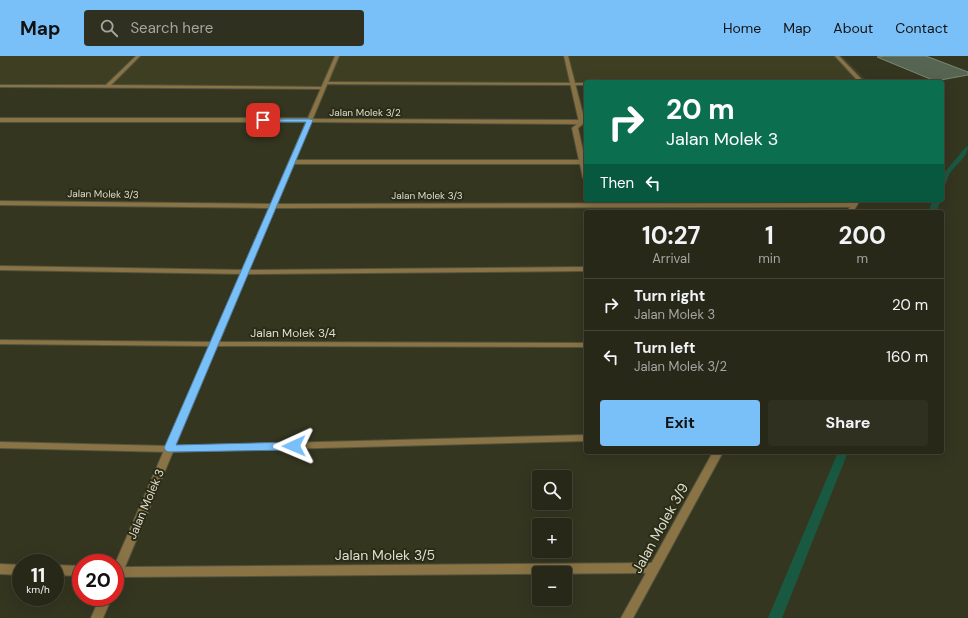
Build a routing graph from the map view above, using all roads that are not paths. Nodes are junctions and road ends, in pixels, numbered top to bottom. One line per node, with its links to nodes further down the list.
1 (0, 56): 2 (street)
2 (4, 56)
3 (138, 56): 12 (street)
4 (337, 56): 11 (street, Jalan Molek 3)
5 (566, 56): 8 (street)
6 (838, 56): 7 (street)
7 (860, 80)
8 (573, 84): 9 (street); 11 (street); 15 (street)
9 (584, 84)
10 (0, 86): 12 (street)
11 (324, 86): 12 (street); 14 (street, Jalan Molek 3)
12 (107, 87)
13 (0, 120): 14 (street, Jalan Molek 3/2)
14 (310, 120): 15 (street, Jalan Molek 3/2); 16 (street, Jalan Molek 3)
15 (584, 122): 17 (street)
16 (292, 162): 17 (street); 21 (street, Jalan Molek 3)
17 (584, 162)
18 (0, 203): 21 (street, Jalan Molek 3/3)
19 (592, 203): 20 (street, Jalan Molek 3/3); 21 (street, Jalan Molek 3/3)
20 (855, 203)
21 (274, 206): 24 (street, Jalan Molek 3)
22 (0, 268): 24 (street)
23 (584, 269): 24 (street)
24 (245, 272): 26 (street, Jalan Molek 3)
25 (0, 342): 26 (street, Jalan Molek 3/4)
26 (214, 344): 27 (street, Jalan Molek 3/4); 30 (street, Jalan Molek 3)
27 (584, 345)
28 (584, 438): 30 (street)
29 (0, 445): 30 (street)
30 (169, 448): 32 (street, Jalan Molek 3)
31 (717, 454): 33 (street, Jalan Molek 3/9)
32 (124, 554)
33 (654, 568): 36 (street, Jalan Molek 3/5); 39 (street, Jalan Molek 3/9)
34 (0, 569): 35 (street)
35 (12, 570)
36 (124, 573)
37 (102, 606): 38 (street)
38 (97, 618)
39 (627, 618)

